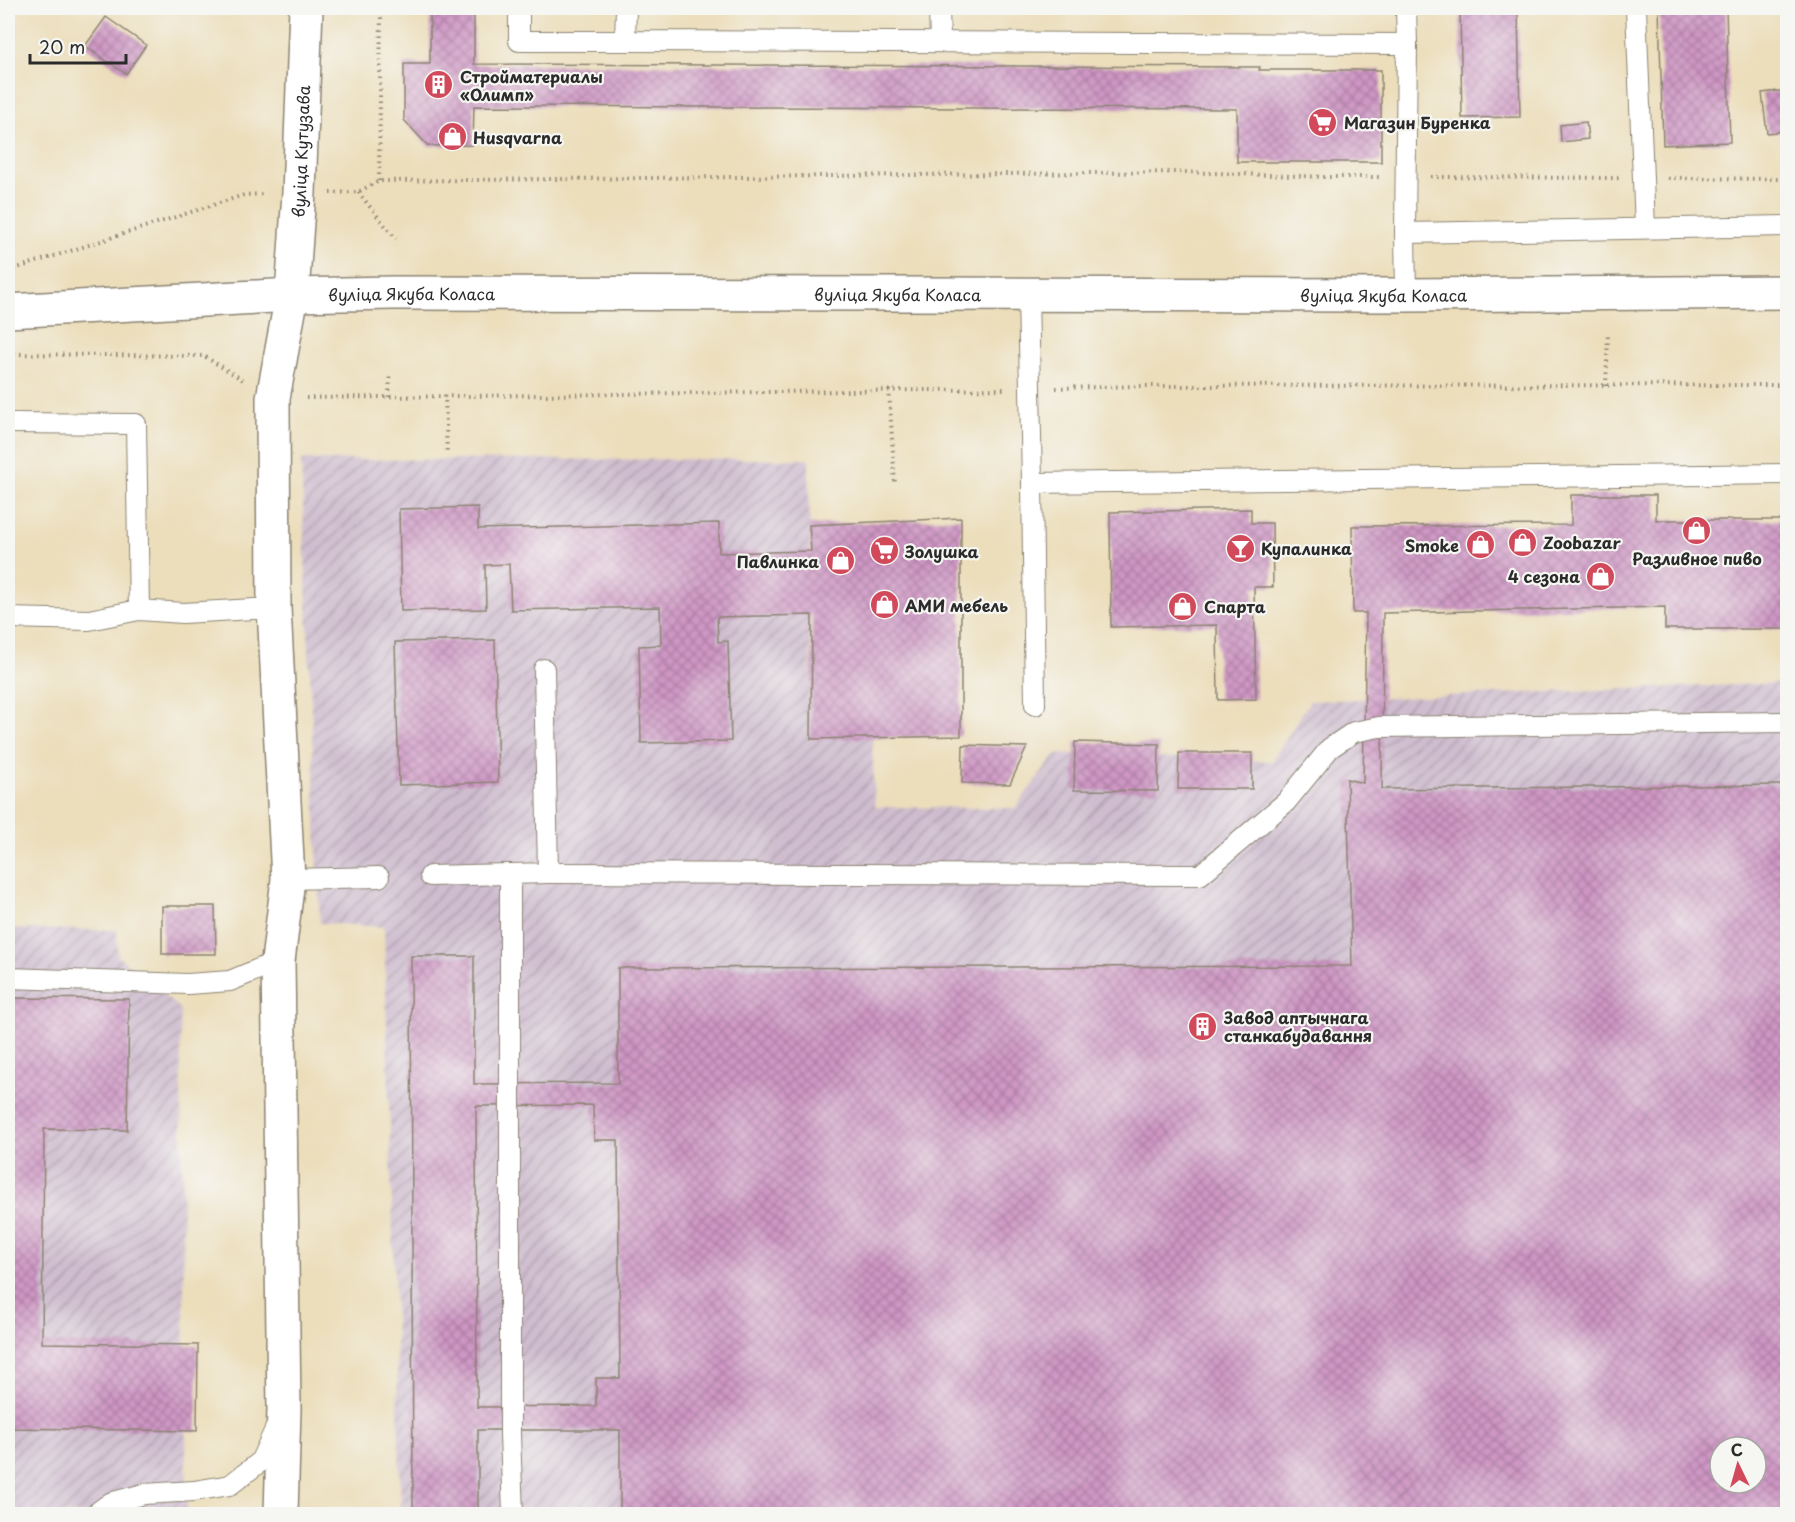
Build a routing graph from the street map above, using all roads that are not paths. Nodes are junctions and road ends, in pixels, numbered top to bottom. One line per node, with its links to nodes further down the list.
1 (306, 8): 14 (main road, вуліца Кутузава)
2 (519, 8): 7 (lane)
3 (626, 8): 7 (lane)
4 (939, 8): 8 (lane)
5 (1406, 8): 9 (lane)
6 (1636, 8): 11 (lane)
7 (626, 41): 8 (lane)
8 (940, 42): 9 (lane)
9 (1407, 44): 12 (lane)
10 (1788, 226): 11 (lane)
11 (1645, 228): 12 (lane)
12 (1405, 232): 16 (lane)
13 (1788, 292): 16 (main road, вуліца Якуба Коласа)
14 (292, 295): 15 (main road, вуліца Якуба Коласа); 17 (main road, вуліца Якуба Коласа); 21 (main road, вуліца Кутузава)
15 (1028, 295): 16 (main road, вуліца Якуба Коласа); 20 (lane)
16 (1406, 295)
17 (8, 311)
18 (8, 423): 22 (lane)
19 (1788, 474): 20 (lane)
20 (1032, 483): 25 (lane)
21 (274, 608): 22 (lane); 31 (main road, вуліца Кутузава)
22 (139, 610): 23 (lane)
23 (8, 618)
24 (543, 669): 27 (lane)
25 (1035, 705)
26 (1788, 722): 27 (lane)
27 (549, 873): 28 (lane)
28 (510, 874): 29 (lane); 37 (lane)
29 (430, 876)
30 (379, 877): 31 (lane)
31 (288, 879): 32 (main road, вуліца Кутузава)
32 (278, 961): 33 (lane); 34 (main road, вуліца Кутузава)
33 (8, 978)
34 (284, 1409): 35 (lane); 36 (main road, вуліца Кутузава)
35 (95, 1515)
36 (281, 1515)
37 (513, 1515)

